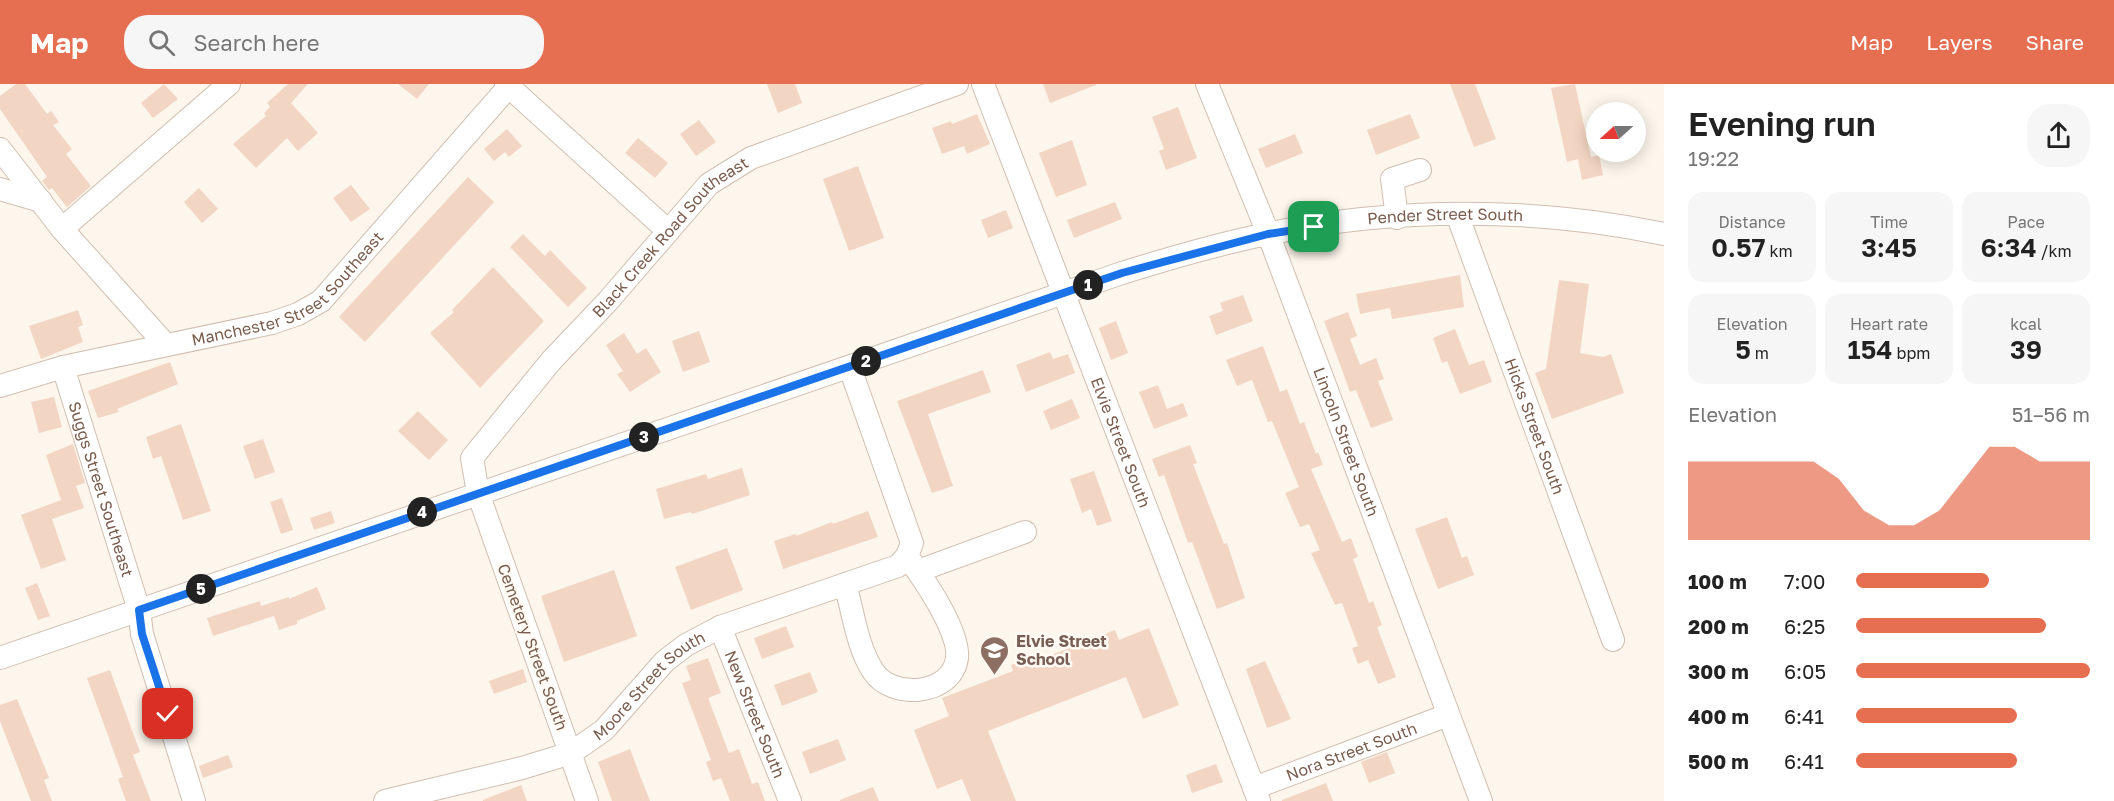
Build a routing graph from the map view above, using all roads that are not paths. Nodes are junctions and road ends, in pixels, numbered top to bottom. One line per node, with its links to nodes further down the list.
1 (957, 84): 13 (street, Black Creek Road Southeast)
2 (983, 84): 16 (street, Elvie Street South)
3 (1207, 84): 14 (street, Lincoln Street South)
4 (509, 85): 13 (street); 17 (street, Manchester Street Southeast)
5 (223, 86): 12 (street)
6 (0, 149): 9 (street)
7 (1420, 170): 11 (street)
8 (0, 189): 9 (street)
9 (41, 201): 12 (street)
10 (1457, 214): 11 (street, Pender Street South); 15 (street, Pender Street South); 27 (street, Hicks Street South)
11 (1397, 218): 14 (street, Pender Street South)
12 (62, 229): 17 (street)
13 (667, 230): 21 (street, Black Creek Road Southeast)
14 (1268, 234): 16 (street, Pender Street South); 29 (street, Lincoln Street South)
15 (1664, 234)
16 (1063, 293): 19 (street, Pender Street South); 31 (street, Elvie Street South)
17 (166, 345): 18 (street, Manchester Street Southeast)
18 (63, 367): 20 (street, Manchester Street Southeast); 25 (street, Suggs Street Southeast)
19 (850, 368): 21 (street, Pender Street South); 23 (street)
20 (0, 386)
21 (478, 494): 25 (street, Pender Street South); 30 (street, Cemetery Street South)
22 (1025, 532): 23 (street, Moore Street South)
23 (912, 563): 24 (street, Moore Street South); 24 (street)
24 (845, 584): 26 (street, Moore Street South)
25 (139, 610): 28 (street, Pender Street South); 32 (street, Suggs Street Southeast)
26 (720, 627): 30 (street, Moore Street South); 35 (street, New Street South)
27 (1613, 640)
28 (0, 658)
29 (1448, 715): 31 (street, Nora Street South); 36 (street, Lincoln Street South)
30 (572, 753): 33 (street, Moore Street South); 34 (street, Cemetery Street South)
31 (1257, 795)
32 (194, 801)
33 (386, 801)
34 (587, 801)
35 (790, 801)
36 (1481, 801)

